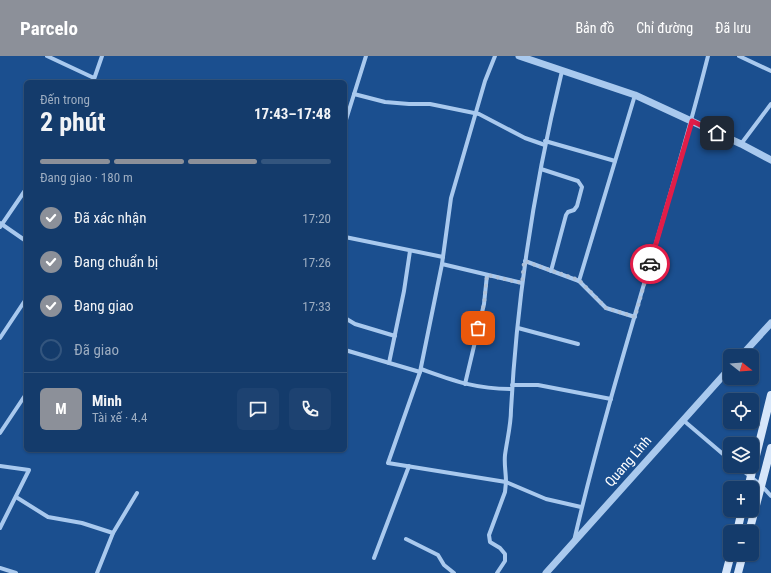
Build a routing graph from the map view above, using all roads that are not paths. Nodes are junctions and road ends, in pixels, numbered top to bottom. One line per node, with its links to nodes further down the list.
1 (47, 56): 10 (street)
2 (102, 56): 10 (street)
3 (366, 56): 11 (street)
4 (494, 56): 14 (street)
5 (519, 56): 8 (street)
6 (708, 56): 16 (street)
7 (739, 56): 9 (street)
8 (562, 70): 12 (street); 17 (street)
9 (771, 71)
10 (94, 80)
11 (354, 94): 14 (street); 15 (street)
12 (635, 95): 16 (street); 20 (street)
13 (771, 104): 18 (street)
14 (475, 113): 17 (street); 27 (street)
15 (347, 117)
16 (692, 121): 18 (street); 35 (street)
17 (545, 143): 20 (street); 21 (street)
18 (741, 144): 19 (street)
19 (771, 160)
20 (615, 161): 32 (street)
21 (540, 169): 28 (street); 30 (street)
22 (24, 192): 23 (street)
23 (1, 225): 25 (street)
24 (347, 238): 26 (street)
25 (24, 240)
26 (410, 251): 27 (street); 39 (street)
27 (443, 257): 29 (street)
28 (524, 261): 30 (street); 33 (street)
29 (442, 264): 31 (street); 45 (street)
30 (551, 272): 32 (street)
31 (487, 275): 33 (street); 47 (street)
32 (579, 280): 35 (street)
33 (522, 283): 38 (street)
34 (24, 302): 40 (street)
35 (635, 317): 51 (street)
36 (347, 319): 39 (street)
37 (771, 323): 42 (street)
38 (518, 328): 41 (street); 48 (street)
39 (395, 336): 44 (street)
40 (0, 338)
41 (578, 344)
42 (747, 349)
43 (347, 351): 44 (street)
44 (389, 363): 45 (street)
45 (420, 371): 47 (street); 57 (street)
46 (723, 375): 52 (street, Quang Lĩnh)
47 (465, 384): 48 (street)
48 (512, 387): 51 (street); 61 (street)
49 (771, 395): 59 (main road)
50 (24, 397): 53 (street)
51 (611, 399): 66 (street)
52 (682, 419): 55 (street); 71 (street, Quang Lĩnh)
53 (0, 433)
54 (771, 448): 62 (main road)
55 (723, 454)
56 (0, 466): 65 (street)
57 (409, 466): 61 (street); 72 (street)
58 (745, 473): 59 (street)
59 (751, 478): 60 (main road); 62 (street)
60 (750, 481)
61 (506, 482): 66 (street); 80 (street)
62 (761, 485): 64 (street); 67 (main road)
63 (137, 493): 69 (street)
64 (771, 496)
65 (16, 497): 68 (street); 69 (street)
66 (582, 507): 71 (street)
67 (751, 525)
68 (0, 528)
69 (113, 533): 78 (street)
70 (406, 539): 79 (street)
71 (573, 543): 76 (street, Quang Lĩnh)
72 (374, 558)
73 (729, 561): 81 (main road)
74 (741, 561): 82 (main road)
75 (0, 568): 77 (street)
76 (551, 571)
77 (16, 573)
78 (98, 573)
79 (454, 573)
80 (497, 573)
81 (726, 573)
82 (738, 573)

